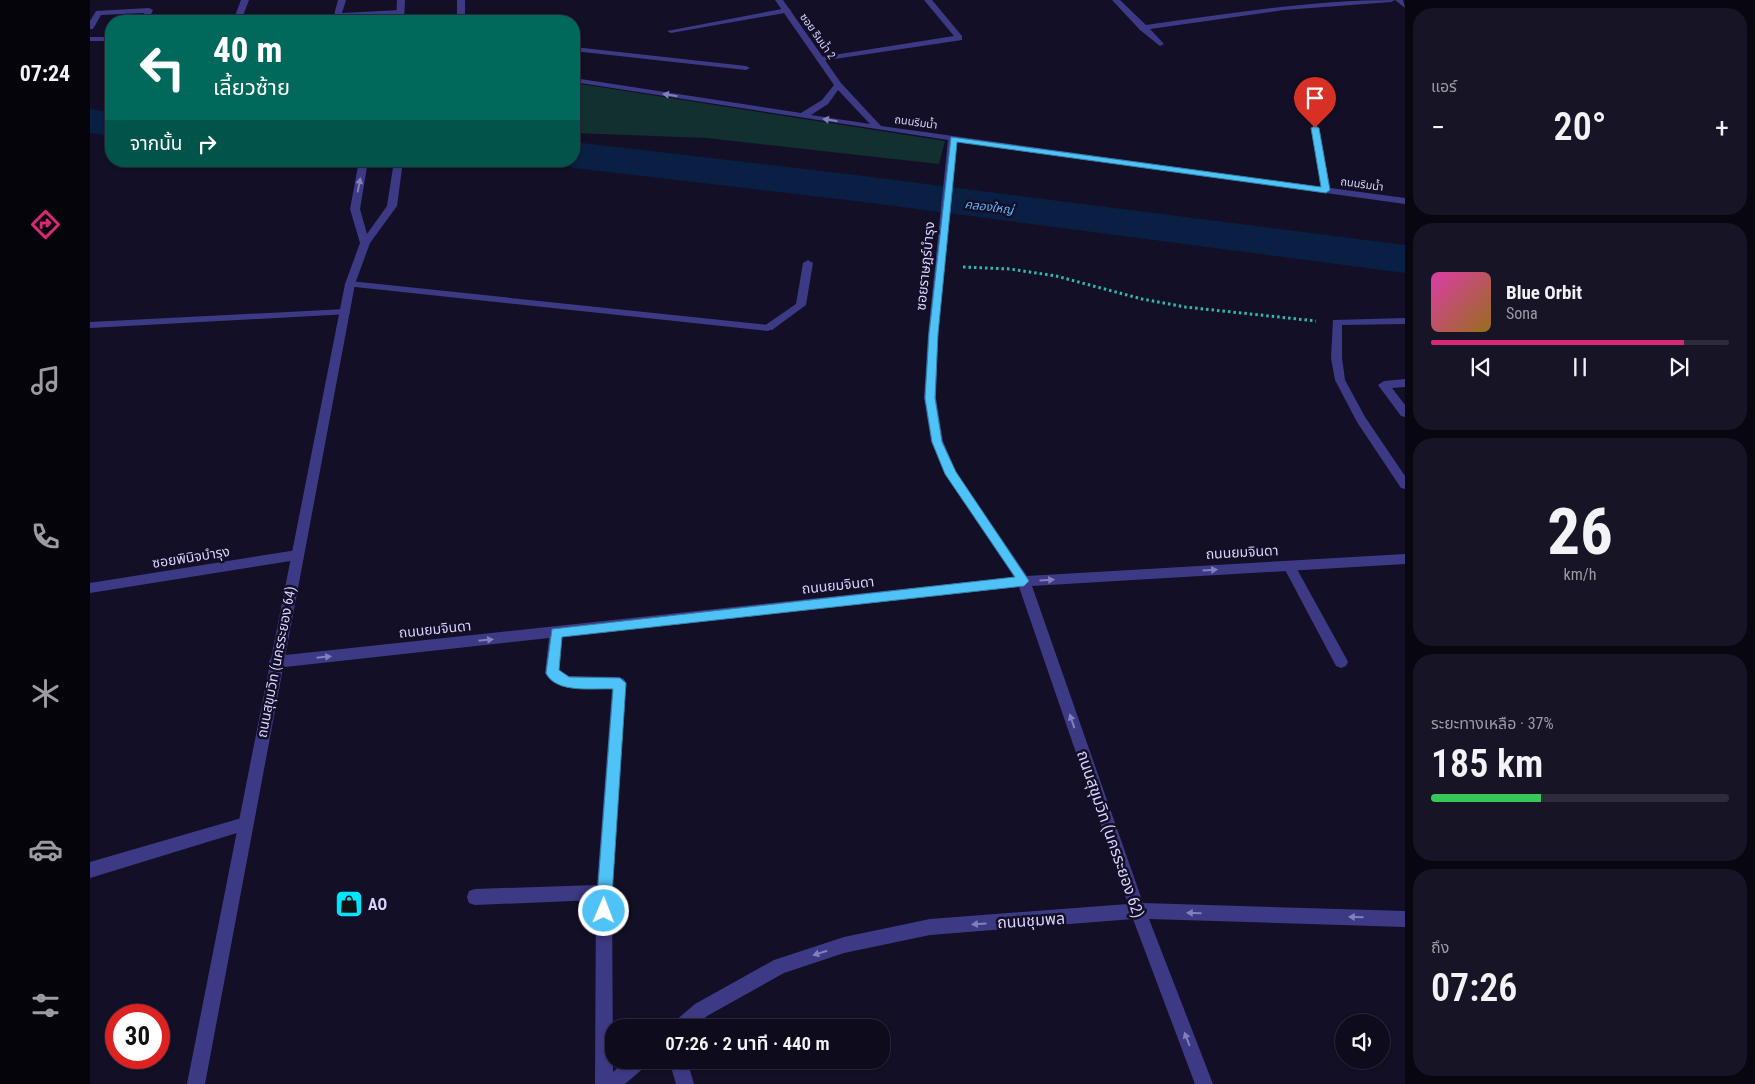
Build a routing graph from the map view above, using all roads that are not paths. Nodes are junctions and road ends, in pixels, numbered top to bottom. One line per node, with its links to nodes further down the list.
1 (245, 0): 16 (street)
2 (342, 0): 14 (street)
3 (401, 0): 14 (street)
4 (461, 0): 17 (street)
5 (780, 0): 13 (street, ซอย ริมน้ำ 2)
6 (928, 0): 25 (street)
7 (1116, 0): 19 (street)
8 (1276, 0): 12 (street)
9 (1391, 0): 12 (street)
10 (1399, 0): 11 (street)
11 (1405, 6)
12 (1284, 8): 19 (street)
13 (787, 10): 20 (street); 25 (street, ซอย ริมน้ำ 2)
14 (400, 12)
15 (147, 15): 18 (street)
16 (239, 15)
17 (461, 15)
18 (90, 27)
19 (1143, 28): 23 (street)
20 (671, 31)
21 (105, 39): 22 (street)
22 (90, 40)
23 (1160, 44)
24 (580, 50): 26 (street)
25 (821, 59): 28 (street, ซอย ริมน้ำ 2)
26 (746, 68)
27 (580, 81): 29 (street, ถนนริมน้ำ, one-way to 27)
28 (838, 85): 29 (street); 30 (street, ซอย ริมน้ำ 2)
29 (803, 116): 30 (street, ถนนริมน้ำ, one-way to 29)
30 (878, 128): 32 (street, ถนนริมน้ำ)
31 (1315, 128): 35 (street)
32 (953, 139): 35 (street, ถนนริมน้ำ); 49 (street, ซอยราษฎร์บำรุง)
33 (363, 167): 37 (street, one-way to 33)
34 (398, 167): 37 (street, ถนนสุขุมวิท (นครระยอง 64))
35 (1326, 190): 36 (street, ถนนริมน้ำ)
36 (1405, 201)
37 (365, 243): 39 (street, ถนนสุขุมวิท (นครระยอง 64))
38 (808, 263): 39 (street)
39 (350, 284): 40 (street, ถนนสุขุมวิท (นครระยอง 64))
40 (344, 312): 42 (street); 46 (street, ถนนสุขุมวิท (นครระยอง 64))
41 (1405, 321): 45 (street)
42 (90, 325)
43 (1405, 383): 44 (street)
44 (1405, 414)
45 (1405, 485)
46 (297, 555): 50 (street, ซอยพินิจบำรุง); 52 (street, ถนนสุขุมวิท (นครระยอง 64))
47 (1405, 560): 48 (street, ถนนยมจินดา)
48 (1289, 566): 49 (street, ถนนยมจินดา, one-way to 48); 53 (street)
49 (1024, 581): 51 (street, ถนนยมจินดา); 58 (street, ถนนสุขุมวิท (นครระยอง 62), one-way to 49)
50 (90, 588)
51 (556, 633): 52 (street, ถนนยมจินดา, one-way to 51); 56 (street)
52 (276, 662): 54 (street, ถนนสุขุมวิท (นครระยอง 64))
53 (1340, 662)
54 (246, 824): 55 (street); 63 (street, ถนนสุขุมวิท (นครระยอง 64))
55 (90, 870)
56 (604, 892): 57 (street); 64 (street)
57 (475, 897)
58 (1138, 912): 59 (street, ถนนชุมพล, one-way to 58); 60 (street, ถนนชุมพล, one-way to 60); 67 (street, ถนนสุขุมวิท (นครระยอง 62), one-way to 58)
59 (1405, 919)
60 (690, 1019)
61 (630, 1069): 65 (street)
62 (681, 1069): 66 (street)
63 (196, 1084)
64 (604, 1084)
65 (612, 1084)
66 (685, 1084)
67 (1204, 1084)

